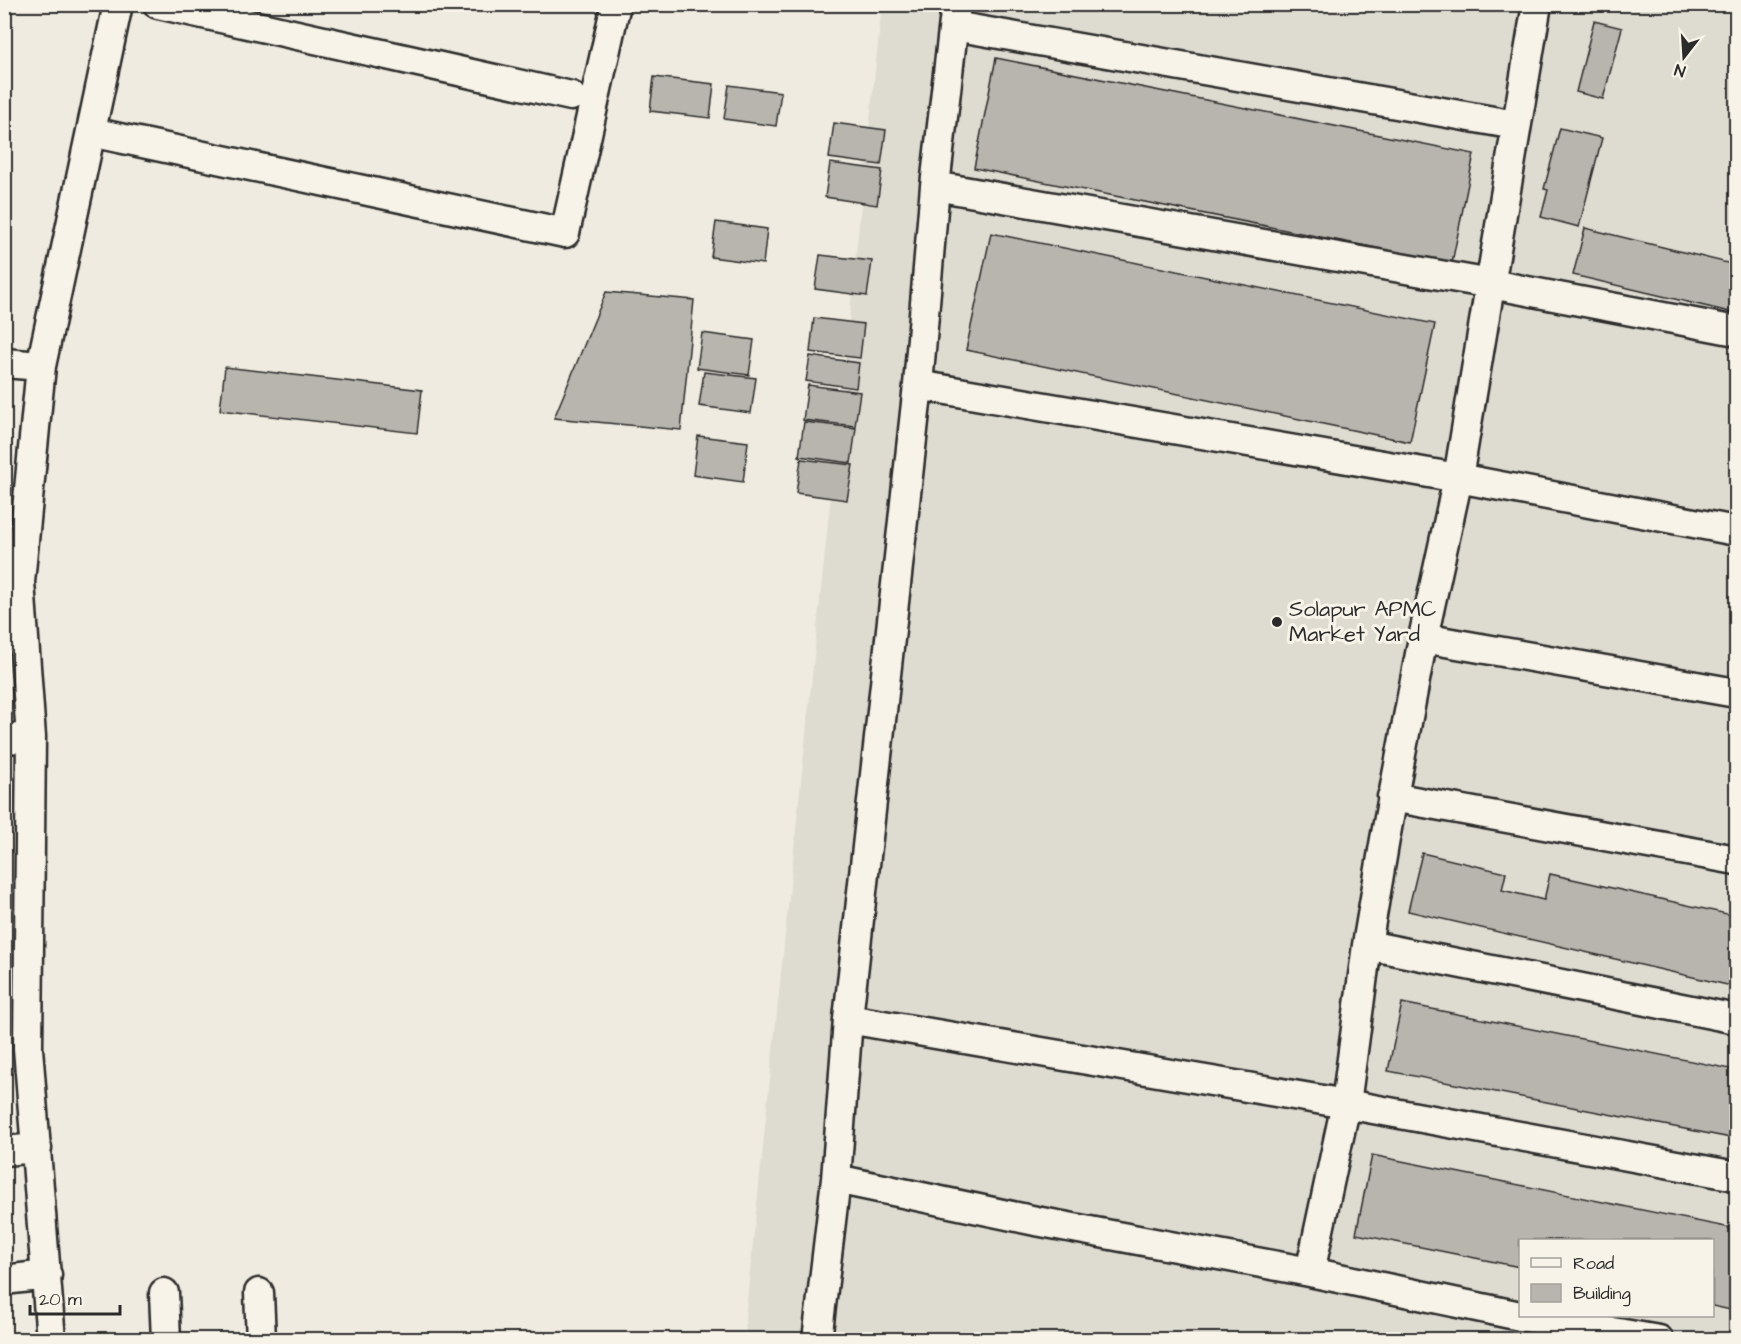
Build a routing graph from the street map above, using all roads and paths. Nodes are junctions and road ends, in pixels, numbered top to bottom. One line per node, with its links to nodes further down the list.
1 (118, 4): 8 (street)
2 (158, 4): 6 (street)
3 (615, 4): 8 (street)
4 (1537, 4): 7 (street)
5 (955, 15): 7 (street); 9 (street)
6 (571, 96)
7 (1516, 125): 10 (street)
8 (91, 132): 13 (street)
9 (936, 186): 10 (street); 14 (street)
10 (1491, 284): 11 (street); 15 (street)
11 (1737, 331)
12 (4, 363): 13 (street)
13 (41, 366): 17 (street)
14 (918, 385): 15 (street); 24 (street)
15 (1458, 478): 16 (street); 18 (street)
16 (1737, 531)
17 (12, 582): 20 (street)
18 (1422, 638): 19 (street); 21 (street)
19 (1737, 693)
20 (18, 738): 26 (street)
21 (1392, 797): 22 (street); 23 (street)
22 (1737, 860)
23 (1367, 945): 25 (street); 27 (street)
24 (848, 1018): 27 (street); 31 (street)
25 (1737, 1019)
26 (16, 1051): 28 (street)
27 (1346, 1104): 30 (street); 32 (street)
28 (37, 1148): 29 (street); 33 (street)
29 (4, 1150)
30 (1737, 1176)
31 (836, 1179): 32 (street); 42 (street)
32 (1310, 1272): 37 (street)
33 (47, 1275): 34 (street); 39 (street)
34 (4, 1280)
35 (164, 1293): 40 (street)
36 (259, 1293): 41 (street)
37 (1519, 1316)
38 (1525, 1317): 43 (street)
39 (51, 1340)
40 (166, 1340)
41 (261, 1340)
42 (817, 1340)
43 (1659, 1340)

